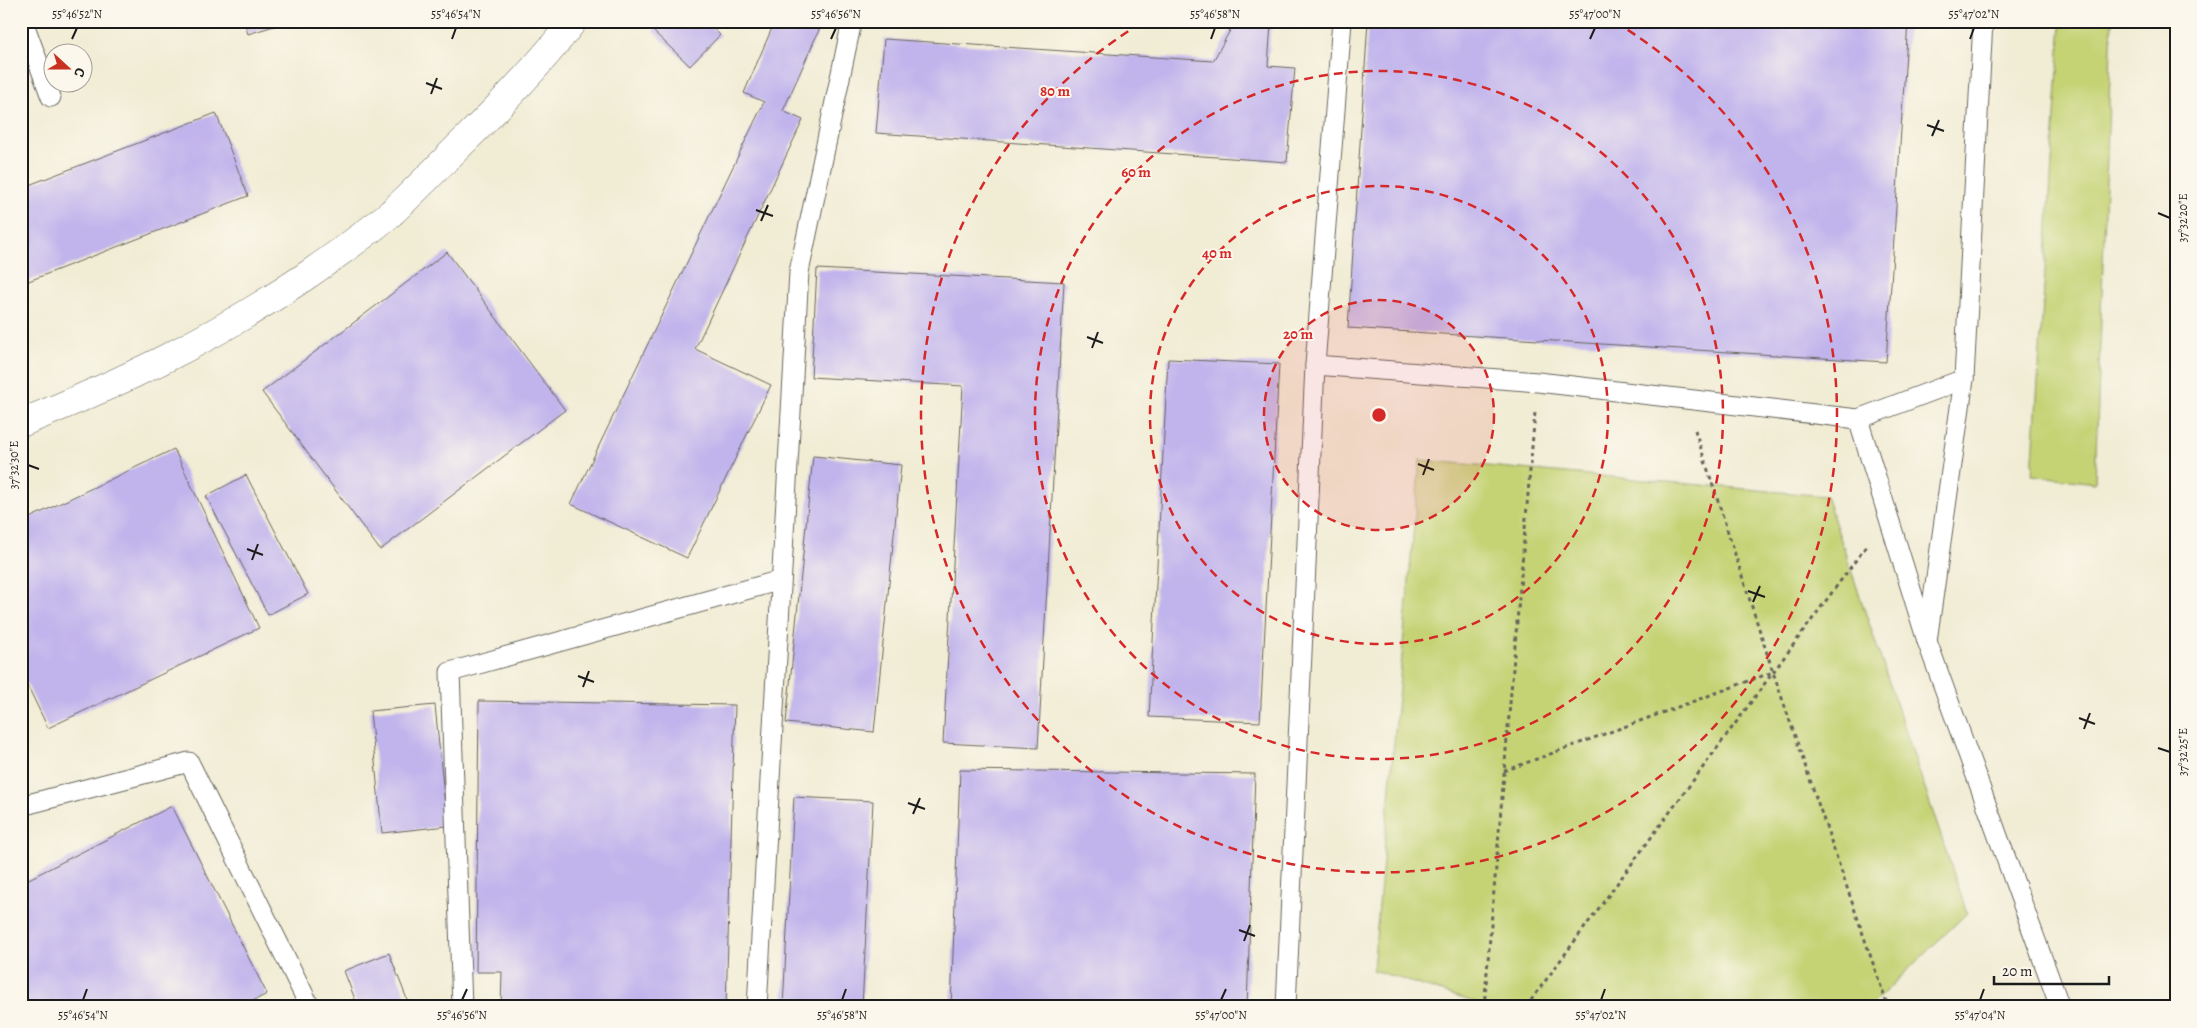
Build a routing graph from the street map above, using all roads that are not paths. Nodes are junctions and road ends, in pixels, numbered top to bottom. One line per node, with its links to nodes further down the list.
1 (23, 21): 6 (lane)
2 (573, 21): 10 (street)
3 (852, 21): 11 (lane)
4 (1342, 21): 7 (lane)
5 (1983, 21): 8 (lane)
6 (51, 97)
7 (1315, 365): 9 (lane); 17 (lane)
8 (1964, 379): 9 (lane); 12 (lane)
9 (1858, 419): 12 (lane)
10 (21, 423)
11 (781, 580): 15 (lane); 16 (lane)
12 (1927, 641): 18 (lane)
13 (21, 806): 14 (lane)
14 (310, 1007)
15 (462, 1007)
16 (757, 1007)
17 (1286, 1007)
18 (2060, 1007)

